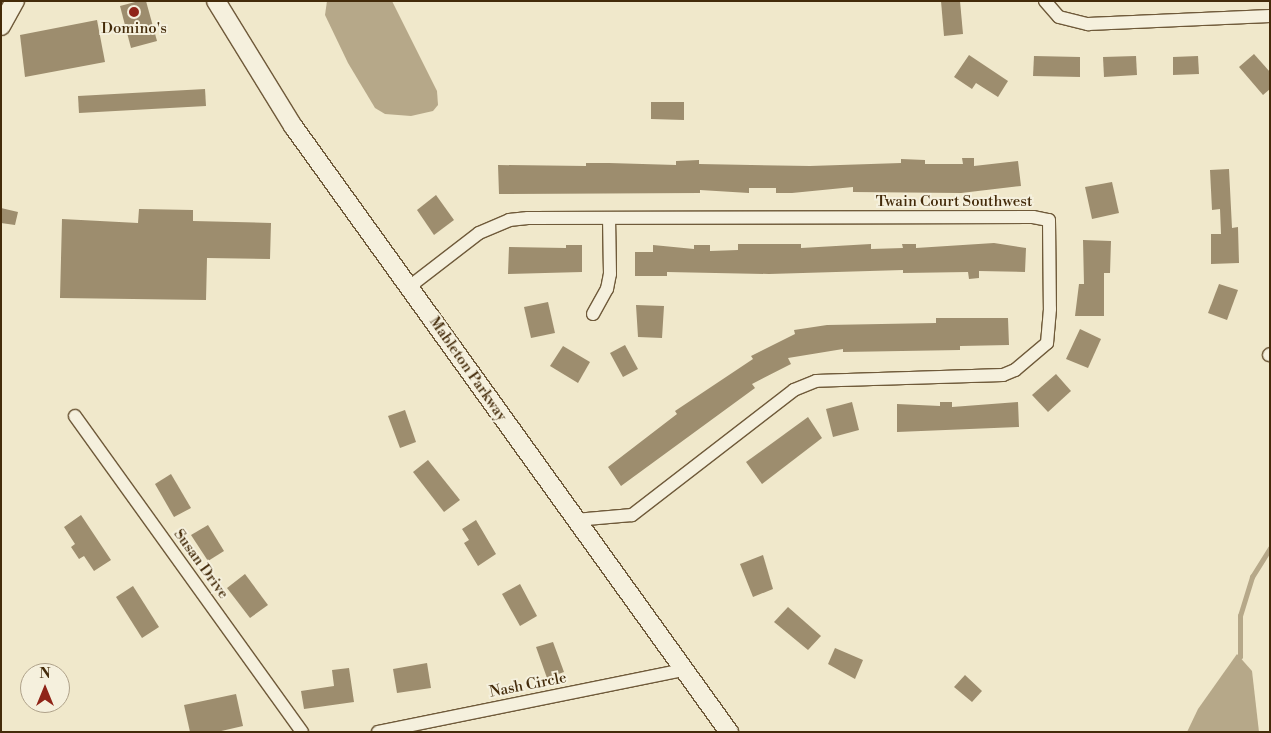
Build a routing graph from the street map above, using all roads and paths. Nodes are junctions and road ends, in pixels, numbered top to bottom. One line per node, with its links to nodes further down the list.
1 (15, 1): 5 (main road)
2 (216, 1): 7 (main road, Mableton Parkway)
3 (1045, 1): 4 (street)
4 (1270, 16)
5 (1, 26)
6 (609, 220): 7 (street, Twain Court Southwest); 8 (street); 10 (street, Twain Court Southwest)
7 (409, 287): 10 (main road, Mableton Parkway)
8 (593, 314)
9 (75, 416): 12 (street, Susan Drive)
10 (575, 520): 11 (main road, Mableton Parkway)
11 (683, 670): 13 (street, Nash Circle); 14 (main road, Mableton Parkway)
12 (302, 732)
13 (378, 732)
14 (729, 732)

